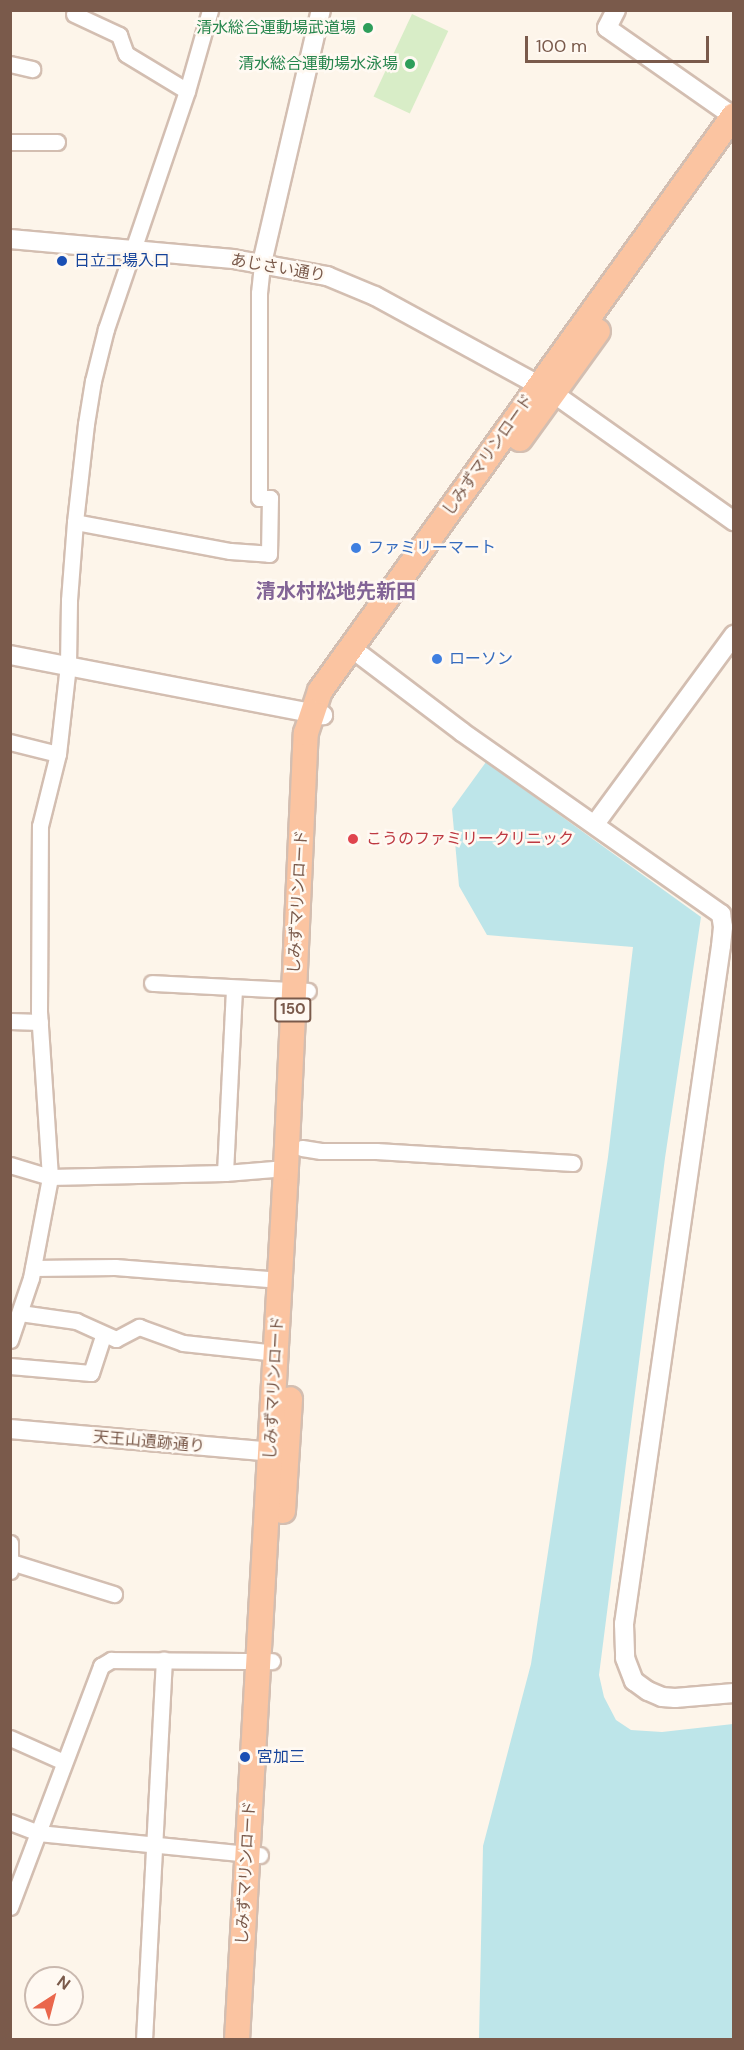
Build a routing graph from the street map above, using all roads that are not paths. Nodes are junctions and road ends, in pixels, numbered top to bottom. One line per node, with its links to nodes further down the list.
1 (210, 10): 7 (street)
2 (321, 10): 14 (street)
3 (615, 10): 8 (street)
4 (74, 14): 7 (street)
5 (10, 64): 6 (street)
6 (32, 69)
7 (187, 92): 13 (street)
8 (733, 116): 15 (highway, しみずマリンロード / 150)
9 (734, 141): 15 (highway, しみずマリンロード / 150)
10 (10, 142): 11 (street)
11 (57, 142)
12 (10, 239): 13 (street, あじさい通り)
13 (133, 250): 14 (street, あじさい通り); 17 (street)
14 (262, 263): 15 (street, あじさい通り); 17 (street)
15 (546, 389): 16 (street, あじさい通り); 20 (highway, しみずマリンロード / 150); 22 (highway, しみずマリンロード / 150)
16 (734, 521)
17 (75, 522): 21 (street)
18 (734, 635): 25 (street)
19 (10, 655): 21 (street)
20 (362, 656): 22 (highway, しみずマリンロード / 150); 25 (street)
21 (68, 665): 22 (street); 24 (street)
22 (317, 714): 28 (highway, しみずマリンロード / 150)
23 (10, 742): 24 (street)
24 (58, 754): 30 (street)
25 (595, 825): 52 (street)
26 (152, 983): 27 (street)
27 (234, 988): 28 (street); 35 (street)
28 (301, 990): 31 (highway, しみずマリンロード / 150); 34 (highway, しみずマリンロード / 150)
29 (10, 1021): 30 (street)
30 (40, 1022): 36 (street)
31 (302, 1148): 32 (street); 45 (highway, しみずマリンロード / 150)
32 (573, 1163)
33 (10, 1165): 36 (street)
34 (286, 1168): 35 (street); 38 (highway, しみずマリンロード / 150)
35 (225, 1173): 36 (street)
36 (50, 1177): 37 (street)
37 (33, 1268): 38 (street); 39 (street)
38 (280, 1280): 42 (highway, しみずマリンロード / 150)
39 (20, 1313): 40 (street); 41 (street)
40 (103, 1335): 42 (street); 43 (street)
41 (10, 1340)
42 (276, 1353): 45 (highway, しみずマリンロード / 150)
43 (10, 1366)
44 (10, 1429): 45 (street, 天王山遺跡通り)
45 (279, 1453): 51 (highway, しみずマリンロード / 150)
46 (10, 1543): 47 (street)
47 (11, 1562): 48 (street); 49 (street)
48 (10, 1571)
49 (114, 1594)
50 (164, 1659): 51 (street); 54 (street); 57 (street)
51 (265, 1661): 58 (highway, しみずマリンロード / 150)
52 (734, 1693)
53 (10, 1738): 54 (street)
54 (64, 1762): 56 (street)
55 (10, 1822): 56 (street)
56 (38, 1833): 57 (street); 59 (street)
57 (153, 1846): 58 (street); 60 (street)
58 (253, 1855): 61 (highway, しみずマリンロード / 150); 62 (highway, しみずマリンロード / 150)
59 (10, 1907)
60 (144, 2040)
61 (237, 2040)
62 (250, 2040)

